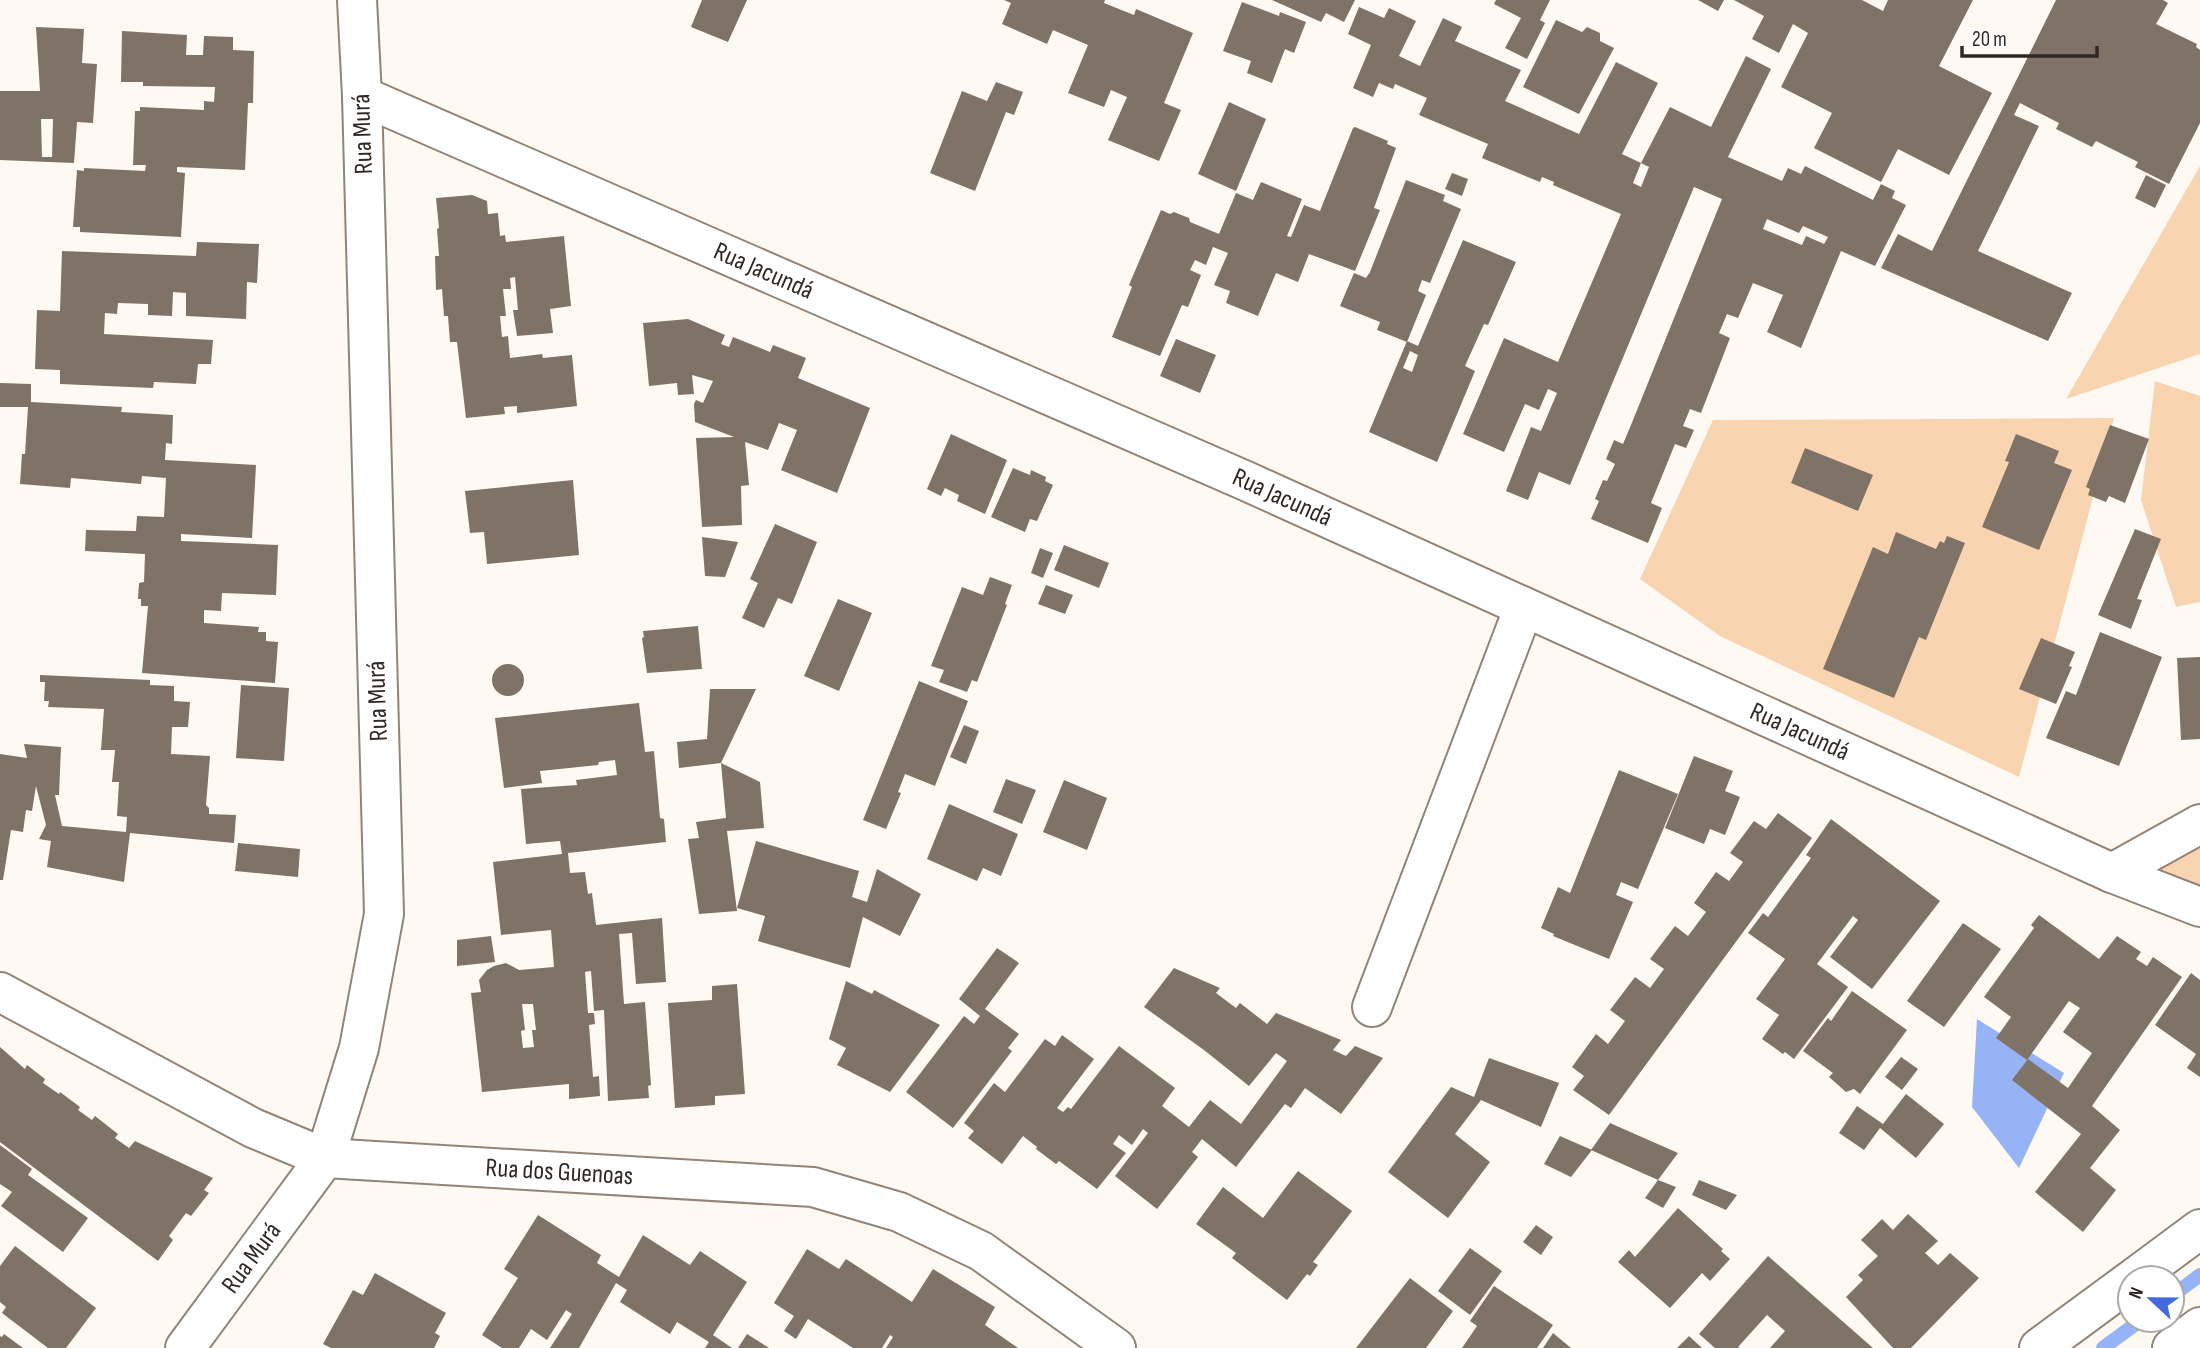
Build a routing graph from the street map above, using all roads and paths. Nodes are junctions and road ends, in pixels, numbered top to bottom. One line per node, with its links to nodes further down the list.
1 (356, 0): 2 (street, Rua Murá)
2 (362, 96): 3 (street, Rua Jacundá); 9 (street, Rua Murá)
3 (1524, 607): 5 (street, Rua Jacundá); 8 (street)
4 (2200, 824): 5 (street)
5 (2112, 873): 6 (street, Rua Jacundá)
6 (2200, 907)
7 (0, 992): 9 (street, Rua dos Guenoas)
8 (1372, 1007)
9 (325, 1158): 14 (street, Rua Murá); 15 (street, Rua dos Guenoas)
10 (2200, 1229): 11 (street)
11 (2153, 1264)
12 (2116, 1292): 16 (street)
13 (2200, 1327): 17 (street)
14 (185, 1348)
15 (1116, 1348)
16 (2039, 1348)
17 (2172, 1348)

